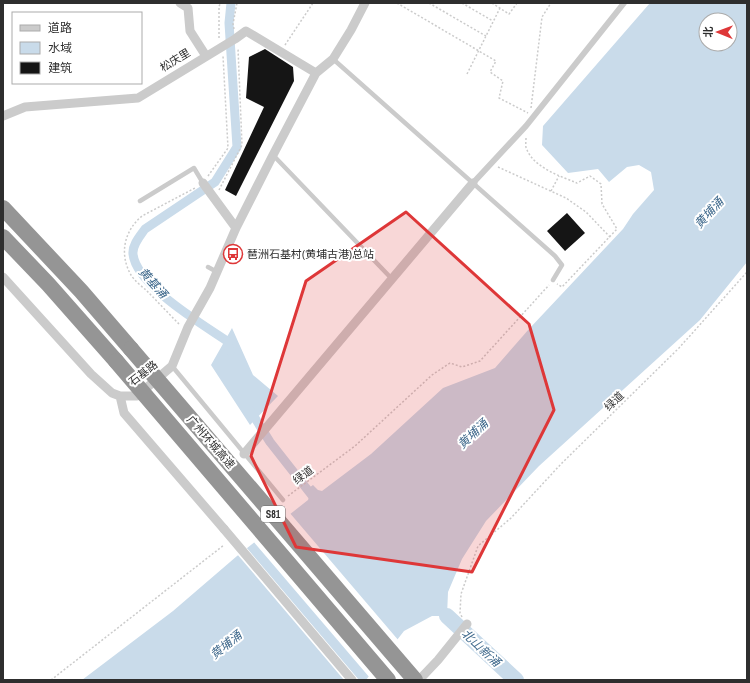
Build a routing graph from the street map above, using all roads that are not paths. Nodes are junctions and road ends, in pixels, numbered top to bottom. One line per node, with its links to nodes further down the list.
1 (180, 3): 4 (street)
2 (365, 3): 5 (street)
3 (624, 3): 10 (street)
4 (206, 56): 6 (street, 松庆里); 7 (street, 松庆里)
5 (333, 59): 6 (street); 10 (lane)
6 (316, 73): 8 (street, 石基路)
7 (3, 116)
8 (273, 155): 13 (street, 石基路); 18 (lane)
9 (203, 183): 11 (lane); 13 (street)
10 (473, 183): 18 (street); 19 (lane)
11 (140, 201)
12 (3, 208): 27 (highway, 广州环城高速 / S81, bridge)
13 (236, 228): 16 (street, 石基路)
14 (3, 237): 26 (highway, 广州环城高速 / S81, bridge)
15 (208, 267): 16 (lane)
16 (217, 272): 20 (street, 石基路)
17 (3, 277): 21 (street, 石基路)
18 (392, 279): 22 (street)
19 (553, 280)
20 (172, 366): 21 (street, 石基路); 22 (lane)
21 (120, 396): 25 (street, bridge)
22 (244, 454): 23 (lane)
23 (283, 500)
24 (466, 625): 28 (street)
25 (352, 680)
26 (388, 680)
27 (415, 680)
28 (419, 680)

